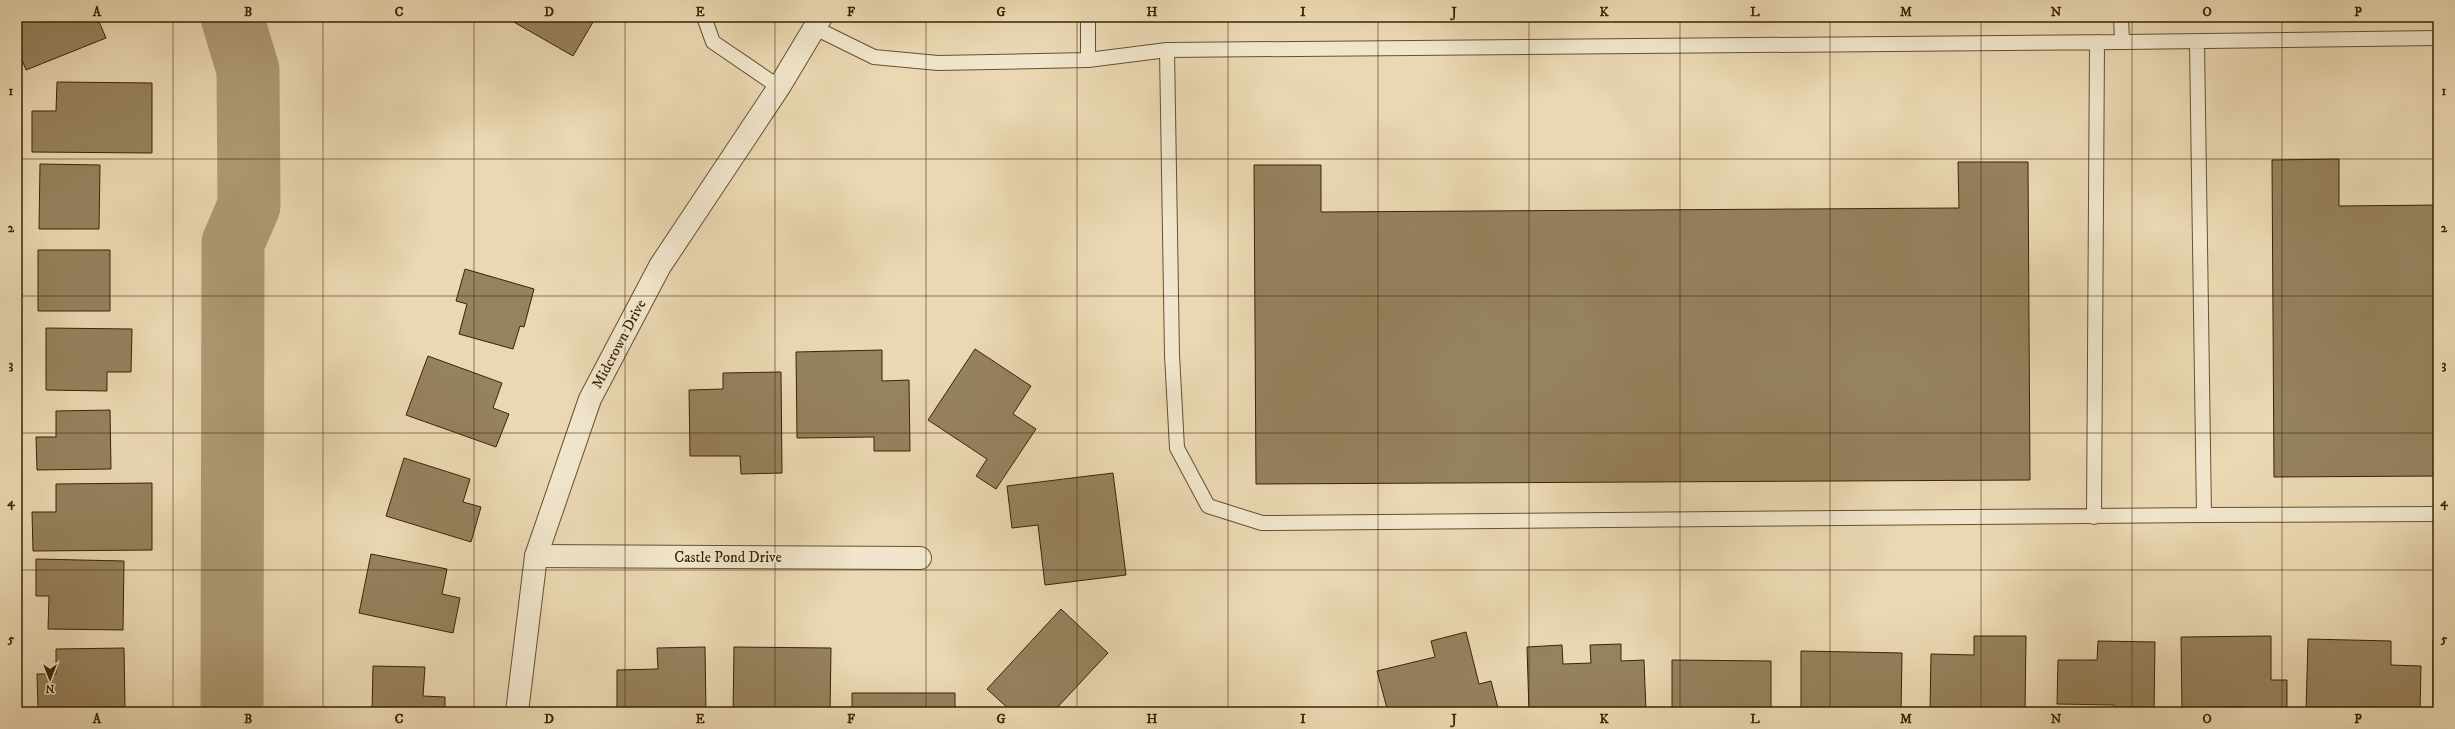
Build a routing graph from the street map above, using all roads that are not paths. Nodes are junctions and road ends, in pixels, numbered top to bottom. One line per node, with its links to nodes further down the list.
1 (704, 17): 11 (lane)
2 (1088, 17): 10 (lane)
3 (2121, 17): 7 (lane)
4 (818, 22): 10 (lane); 11 (street, Midcrown Drive)
5 (2438, 38): 8 (lane)
6 (2097, 42): 7 (lane); 9 (lane); 14 (lane)
7 (2122, 42): 8 (lane)
8 (2197, 42): 13 (lane)
9 (1167, 50): 10 (lane); 14 (lane)
10 (1088, 60)
11 (779, 88): 15 (street, Midcrown Drive)
12 (2438, 514): 13 (lane)
13 (2204, 515): 14 (lane)
14 (2094, 517)
15 (536, 556): 16 (street, Castle Pond Drive); 17 (street, Midcrown Drive)
16 (920, 558)
17 (517, 712)

